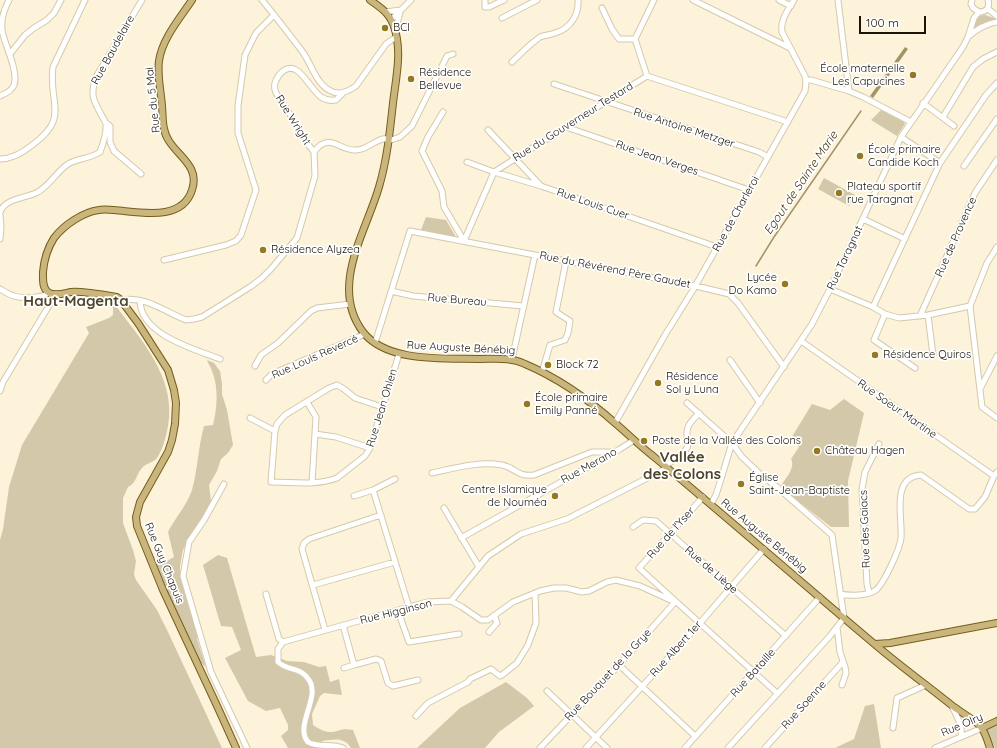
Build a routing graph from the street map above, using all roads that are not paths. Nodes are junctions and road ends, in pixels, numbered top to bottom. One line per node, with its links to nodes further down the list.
1 (9, 0): 38 (street)
2 (61, 0): 38 (street)
3 (85, 0): 64 (street)
4 (142, 0): 55 (street, Rue Baudelaire)
5 (192, 0): 87 (main road, Rue du 5 Mai)
6 (262, 0): 26 (street)
7 (370, 0): 24 (main road, Rue Auguste Bénébig)
8 (411, 0): 22 (street)
9 (485, 0): 10 (street)
10 (504, 0)
11 (537, 0): 28 (street)
12 (578, 0): 40 (street)
13 (654, 0): 33 (street)
14 (693, 0): 36 (street)
15 (779, 0): 20 (street)
16 (794, 0): 20 (street)
17 (838, 0): 45 (street)
18 (972, 0): 25 (street)
19 (989, 0): 23 (street)
20 (791, 6): 36 (street)
21 (602, 8): 33 (street)
22 (402, 9): 24 (street); 29 (street); 31 (street)
23 (988, 9): 25 (street); 27 (street)
24 (385, 12): 29 (main road, Rue Auguste Bénébig)
25 (979, 12): 32 (street, Rue Taragnat)
26 (274, 15): 46 (street); 81 (street)
27 (997, 16)
28 (502, 18)
29 (391, 20): 31 (main road, Rue Auguste Bénébig)
30 (997, 22): 32 (street)
31 (396, 34): 34 (street); 35 (main road, Rue Auguste Bénébig)
32 (968, 37): 49 (street, Rue Taragnat)
33 (635, 40): 41 (street)
34 (384, 47): 35 (street); 46 (street)
35 (398, 47): 60 (main road, Rue Auguste Bénébig)
36 (791, 48): 42 (street)
37 (997, 52): 51 (street)
38 (10, 54): 47 (street)
39 (453, 54): 60 (street)
40 (512, 62)
41 (647, 76): 48 (street, Rue du Gouverneur Testard); 53 (street)
42 (806, 80): 45 (street); 53 (street, Rue de Charleroi)
43 (997, 83): 67 (street)
44 (554, 84): 48 (street, Rue Antoine Metzger)
45 (849, 91): 54 (street)
46 (343, 93): 61 (street, Rue Wright)
47 (0, 96)
48 (606, 102): 57 (street, Rue du Gouverneur Testard); 62 (street, Rue Antoine Metzger)
49 (923, 103): 51 (street); 54 (street, Rue Taragnat)
50 (443, 112): 77 (street)
51 (943, 117): 56 (street)
52 (997, 118): 68 (street)
53 (788, 122): 62 (street, Rue de Charleroi)
54 (911, 122): 59 (street, Rue Taragnat)
55 (106, 123): 70 (street, Rue Baudelaire); 73 (street)
56 (954, 126)
57 (566, 127): 63 (street, Rue du Gouverneur Testard); 72 (street, Rue Jean Verges)
58 (488, 130): 63 (street)
59 (901, 137): 67 (street); 74 (street, Rue Taragnat)
60 (388, 140): 61 (street); 90 (main road, Rue Auguste Bénébig)
61 (314, 152): 89 (street)
62 (768, 157): 72 (street, Rue de Charleroi)
63 (515, 158): 69 (street, Rue du Gouverneur Testard); 71 (street)
64 (0, 159)
65 (997, 160): 96 (street, Rue de Provence)
66 (467, 162): 69 (street, Rue Louis Cuer)
67 (940, 163): 76 (street)
68 (964, 166)
69 (494, 172): 71 (street, Rue Louis Cuer); 77 (street)
70 (141, 174)
71 (541, 186): 78 (street, Rue Louis Cuer)
72 (749, 190): 78 (street, Rue de Charleroi)
73 (0, 214): 75 (street)
74 (863, 219): 76 (street); 85 (street, Rue Taragnat)
75 (0, 239)
76 (905, 239): 93 (street)
77 (464, 241): 80 (street, Rue du Révérend Père Gaudet); 86 (street, Rue du Révérend Père Gaudet)
78 (717, 247): 83 (street, Rue de Charleroi)
79 (997, 247): 92 (street)
80 (535, 255): 82 (street, Rue du Révérend Père Gaudet); 91 (street)
81 (164, 260)
82 (566, 261): 83 (street, Rue du Révérend Père Gaudet); 109 (street)
83 (696, 286): 107 (street, Rue du Révérend Père Gaudet); 120 (street, Rue de Charleroi)
84 (0, 289): 87 (street)
85 (830, 289): 93 (street); 98 (street, Rue Taragnat)
86 (391, 291): 91 (street, Rue Bureau); 99 (street)
87 (52, 294): 88 (main road); 112 (street)
88 (122, 300): 89 (street); 184 (main road, Rue Guy Chapuis)
89 (140, 301): 103 (street)
90 (350, 304): 97 (main road, Rue Auguste Bénébig); 106 (street)
91 (523, 306): 104 (street)
92 (970, 306): 95 (street); 111 (street)
93 (873, 308): 94 (street)
94 (885, 314): 96 (street); 108 (street)
95 (928, 315): 96 (street); 101 (street)
96 (920, 316)
97 (365, 334): 99 (main road, Rue Auguste Bénébig); 110 (street, Rue Louis Revercé)
98 (801, 341): 107 (street, Rue Taragnat); 130 (street, Rue Soeur Martine)
99 (375, 343): 100 (main road, Rue Auguste Bénébig)
100 (399, 354): 104 (main road, Rue Auguste Bénébig); 116 (street, Rue Jean Ohlen)
101 (933, 355)
102 (997, 356): 111 (street)
103 (220, 359)
104 (512, 359): 109 (main road, Rue Auguste Bénébig)
105 (730, 360): 115 (street)
106 (255, 366)
107 (784, 367): 115 (street, Rue Taragnat)
108 (915, 368)
109 (542, 372): 120 (main road, Rue Auguste Bénébig)
110 (266, 380)
111 (980, 387): 119 (street)
112 (0, 391)
113 (307, 402): 116 (street); 121 (street); 122 (street)
114 (687, 403): 117 (street)
115 (760, 403): 124 (street, Rue Taragnat)
116 (382, 407): 126 (street, Rue Jean Ohlen)
117 (699, 413): 124 (street); 128 (street)
118 (250, 418): 121 (street)
119 (997, 418)
120 (615, 422): 123 (main road, Rue Auguste Bénébig)
121 (275, 431): 132 (street, Rue Jean Ohlen)
122 (315, 434): 126 (street); 132 (street)
123 (633, 439): 127 (street, Rue Merano); 128 (main road, Rue Auguste Bénébig)
124 (732, 443): 137 (street, Rue Taragnat); 151 (street)
125 (879, 444): 149 (street, Rue des Gaiacs)
126 (370, 448): 132 (street, Rue Jean Ohlen)
127 (612, 452): 129 (street); 142 (street, Rue Merano)
128 (666, 467): 136 (main road, Rue Auguste Bénébig); 145 (street)
129 (432, 473)
130 (995, 474): 149 (street)
131 (394, 479): 134 (street)
132 (312, 483)
133 (224, 484): 182 (street)
134 (373, 490): 135 (street); 139 (street)
135 (354, 496)
136 (703, 497): 137 (main road, Rue Auguste Bénébig); 141 (street, Rue de l'Yser)
137 (711, 504): 143 (main road, Rue Auguste Bénébig)
138 (444, 508): 142 (street)
139 (381, 515): 144 (street); 146 (street)
140 (633, 528): 141 (street, Rue de Liège)
141 (670, 535): 147 (street, Rue de Liège); 154 (street, Rue de l'Yser)
142 (461, 538): 145 (street)
143 (764, 549): 147 (street, Rue Albert 1er); 152 (main road, Rue Auguste Bénébig)
144 (395, 562): 146 (street); 155 (street)
145 (479, 568): 153 (street)
146 (313, 585): 163 (street)
147 (730, 587): 159 (street, Rue Albert 1er); 166 (street, Rue de Liège)
148 (535, 593): 154 (street); 157 (street); 186 (street)
149 (869, 593): 151 (street)
150 (266, 594): 167 (street)
151 (840, 594): 158 (street)
152 (820, 597): 158 (main road, Rue Auguste Bénébig); 166 (street, Rue Bataille)
153 (451, 601): 155 (street, Rue Higginson); 157 (street)
154 (675, 602): 159 (street); 173 (street, Rue Bouquet de la Grye)
155 (409, 607): 156 (street, Rue Higginson)
156 (398, 611): 161 (street, Rue Higginson); 165 (street)
157 (494, 615): 164 (street)
158 (844, 618): 162 (street); 169 (main road, Rue Auguste Bénébig)
159 (700, 623): 175 (street); 179 (street, Rue Albert 1er)
160 (997, 623): 168 (main road)
161 (343, 625): 163 (street, Rue Higginson); 172 (street)
162 (837, 628): 171 (street); 181 (street)
163 (325, 630): 167 (street, Rue Higginson)
164 (488, 632)
165 (459, 634)
166 (786, 636): 175 (street, Rue Bataille)
167 (283, 642): 195 (street)
168 (890, 643): 169 (main road); 170 (main road)
169 (875, 644): 170 (main road, Rue Auguste Bénébig)
170 (888, 656): 178 (main road, Rue Auguste Bénébig)
171 (843, 662): 177 (street); 201 (street, Rue Soenne)
172 (354, 665): 174 (street); 176 (street)
173 (619, 666): 179 (street); 185 (street, Rue Bouquet de la Grye)
174 (344, 668)
175 (754, 672): 181 (street); 190 (street, Rue Bataille)
176 (418, 680)
177 (842, 685)
178 (926, 685): 183 (main road, Rue Auguste Bénébig); 188 (street)
179 (642, 687): 190 (street); 192 (street, Rue Albert 1er)
180 (547, 691): 185 (street)
181 (777, 693): 200 (street)
182 (226, 704): 184 (street); 194 (street)
183 (952, 705): 189 (main road, Rue Auguste Bénébig); 191 (street)
184 (218, 708): 193 (main road, Rue Guy Chapuis)
185 (572, 715): 192 (street); 196 (street, Rue Bouquet de la Grye)
186 (416, 716)
187 (997, 721): 189 (main road, Rue Olry)
188 (893, 728)
189 (982, 728): 191 (street, Rue Olry); 203 (main road)
190 (695, 736): 199 (street, Rue Bataille)
191 (961, 736): 202 (street, Rue Olry)
192 (596, 738): 197 (street, Rue Albert 1er); 198 (street)
193 (236, 748)
194 (247, 748)
195 (343, 748)
196 (540, 748)
197 (586, 748)
198 (606, 748)
199 (685, 748)
200 (728, 748)
201 (765, 748)
202 (935, 748)
203 (990, 748)

